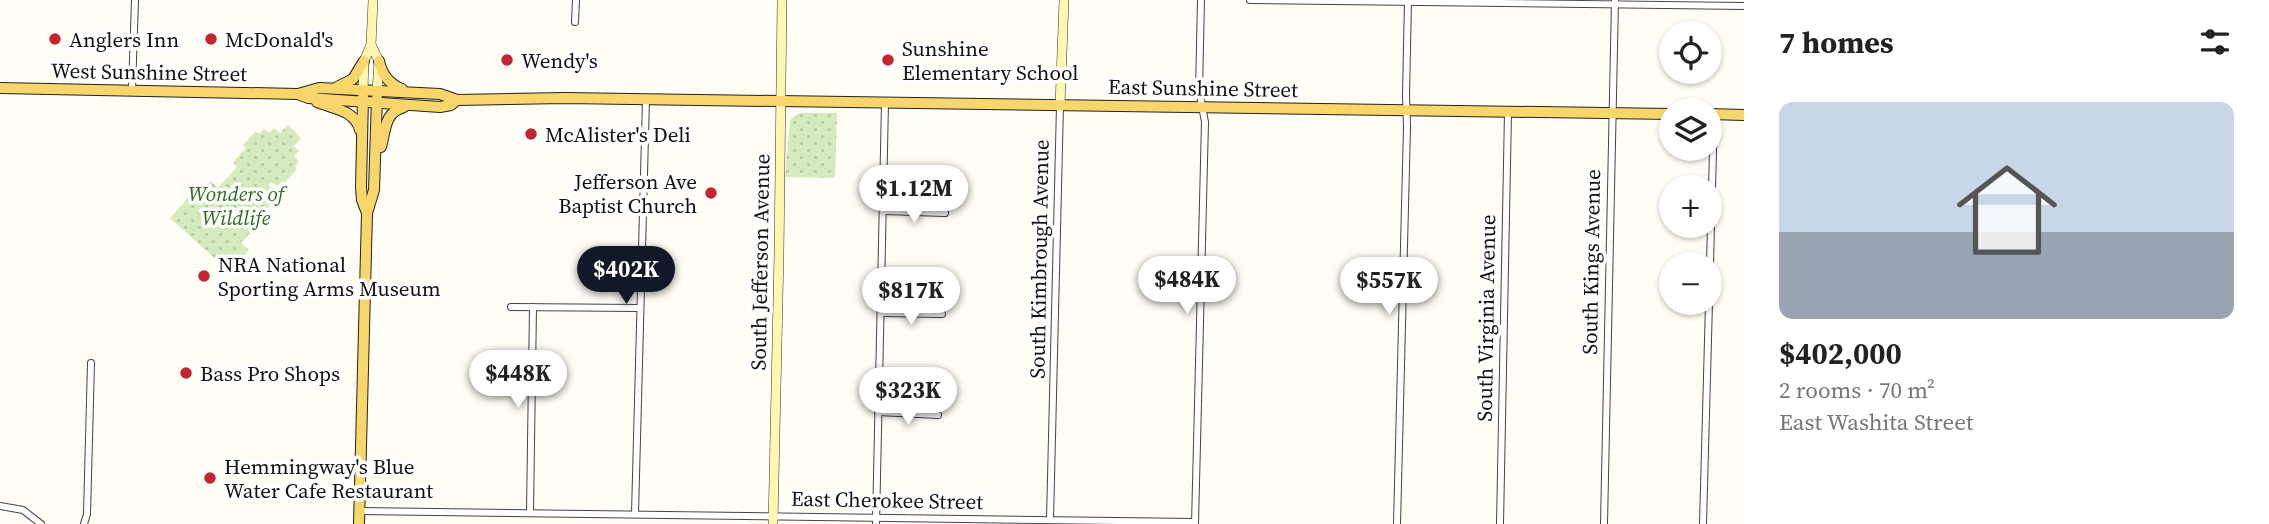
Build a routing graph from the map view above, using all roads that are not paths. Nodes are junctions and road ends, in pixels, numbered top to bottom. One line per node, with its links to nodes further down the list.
1 (135, 0): 17 (street)
2 (373, 0): 12 (street)
3 (576, 0): 11 (street)
4 (782, 0): 25 (street, South Jefferson Avenue)
5 (1064, 0): 30 (street, South Kimbrough Avenue)
6 (1201, 0): 31 (street)
7 (1250, 0): 8 (street)
8 (1408, 1): 9 (street); 32 (street)
9 (1614, 2): 10 (street); 34 (street, South Kings Avenue)
10 (1744, 6)
11 (575, 22)
12 (372, 45): 13 (street); 14 (street)
13 (364, 61): 16 (main road); 18 (street)
14 (379, 61): 19 (street); 20 (main road)
15 (0, 88): 17 (main road, West Sunshine Street)
16 (330, 88): 18 (main road, West Sunshine Street); 21 (main road, West Sunshine Street)
17 (132, 90): 21 (main road, West Sunshine Street)
18 (363, 90): 19 (main road, West Sunshine Street); 26 (main road)
19 (377, 91): 20 (main road, West Sunshine Street); 27 (main road)
20 (412, 92): 24 (main road, West Sunshine Street)
21 (303, 96): 26 (main road, West Sunshine Street); 38 (main road)
22 (565, 98): 23 (main road, East Sunshine Street); 24 (main road, West Sunshine Street)
23 (646, 99): 25 (main road, East Sunshine Street); 47 (street)
24 (457, 100): 29 (main road, West Sunshine Street)
25 (780, 101): 28 (main road, East Sunshine Street); 58 (street, South Jefferson Avenue)
26 (362, 102): 27 (main road, West Sunshine Street); 38 (main road)
27 (376, 103): 29 (main road, West Sunshine Street); 39 (main road)
28 (885, 103): 30 (main road, East Sunshine Street); 41 (street)
29 (411, 105): 39 (main road)
30 (1060, 105): 31 (main road, East Sunshine Street); 60 (street, South Kimbrough Avenue)
31 (1202, 107): 32 (main road, East Sunshine Street); 61 (street)
32 (1406, 110): 33 (main road, East Sunshine Street); 65 (street)
33 (1508, 112): 34 (main road, East Sunshine Street); 66 (street, South Virginia Avenue)
34 (1612, 113): 35 (main road, East Sunshine Street); 67 (street, South Kings Avenue)
35 (1659, 114)
36 (1722, 114): 37 (main road)
37 (1744, 115)
38 (362, 138): 42 (main road)
39 (376, 159): 42 (main road)
40 (1711, 161): 44 (street)
41 (884, 211): 43 (street); 48 (street)
42 (366, 213): 55 (main road)
43 (945, 213)
44 (1710, 252)
45 (512, 307): 46 (street)
46 (533, 307): 47 (street); 56 (street)
47 (640, 307): 57 (street)
48 (881, 313): 49 (street); 52 (street)
49 (942, 314)
50 (1709, 315): 68 (street)
51 (91, 363): 63 (street)
52 (878, 412): 53 (street); 59 (street)
53 (938, 415)
54 (0, 506): 62 (street)
55 (359, 511): 56 (street, East Cherokee Street); 64 (main road)
56 (530, 512): 57 (street, East Cherokee Street)
57 (635, 514): 58 (street, East Cherokee Street)
58 (773, 520): 59 (street, East Cherokee Street)
59 (876, 520): 60 (street, East Cherokee Street)
60 (1050, 520): 61 (street, East Cherokee Street)
61 (1195, 523)
62 (41, 524)
63 (84, 524)
64 (359, 524)
65 (1397, 524)
66 (1500, 524)
67 (1604, 524)
68 (1703, 524)

